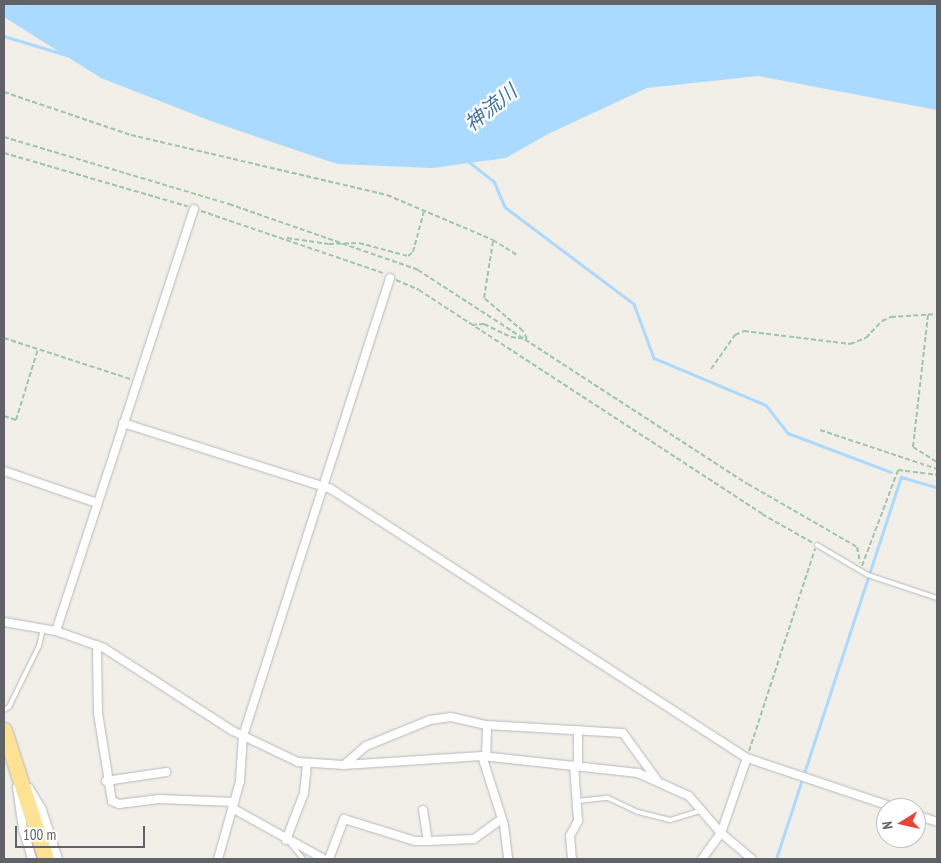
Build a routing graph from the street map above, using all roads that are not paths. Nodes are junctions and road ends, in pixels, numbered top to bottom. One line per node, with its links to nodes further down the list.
1 (194, 209): 3 (street)
2 (390, 278): 5 (street)
3 (123, 423): 5 (street); 6 (street)
4 (4, 471): 6 (street)
5 (323, 487): 17 (street); 19 (street)
6 (97, 503): 11 (street)
7 (817, 545): 8 (lane)
8 (937, 598)
9 (4, 622): 10 (street)
10 (43, 629): 11 (street); 13 (lane)
11 (56, 631): 12 (street)
12 (97, 644): 17 (street); 26 (street)
13 (4, 710)
14 (487, 725): 16 (street); 18 (street); 21 (street)
15 (4, 730): 23 (highway)
16 (578, 730): 22 (street); 25 (street)
17 (243, 736): 20 (street); 29 (street)
18 (484, 756): 21 (street); 22 (street); 32 (street)
19 (747, 758): 28 (street); 33 (street)
20 (307, 764): 21 (street); 34 (street)
21 (344, 765)
22 (576, 766): 25 (street); 27 (street)
23 (17, 768): 36 (street); 37 (highway); 38 (street)
24 (166, 772): 26 (street)
25 (657, 780): 31 (street)
26 (106, 781): 29 (street)
27 (577, 801): 31 (lane); 44 (street)
28 (876, 801)
29 (233, 805): 34 (street); 39 (street)
30 (423, 810): 35 (street)
31 (699, 811): 33 (street)
32 (502, 819): 35 (street); 43 (street)
33 (721, 833): 45 (street); 46 (street)
34 (288, 841): 40 (lane); 41 (street)
35 (428, 841): 42 (street)
36 (32, 859)
37 (46, 859)
38 (58, 859)
39 (218, 859)
40 (303, 859)
41 (324, 859)
42 (329, 859)
43 (508, 859)
44 (572, 859)
45 (702, 859)
46 (752, 859)

